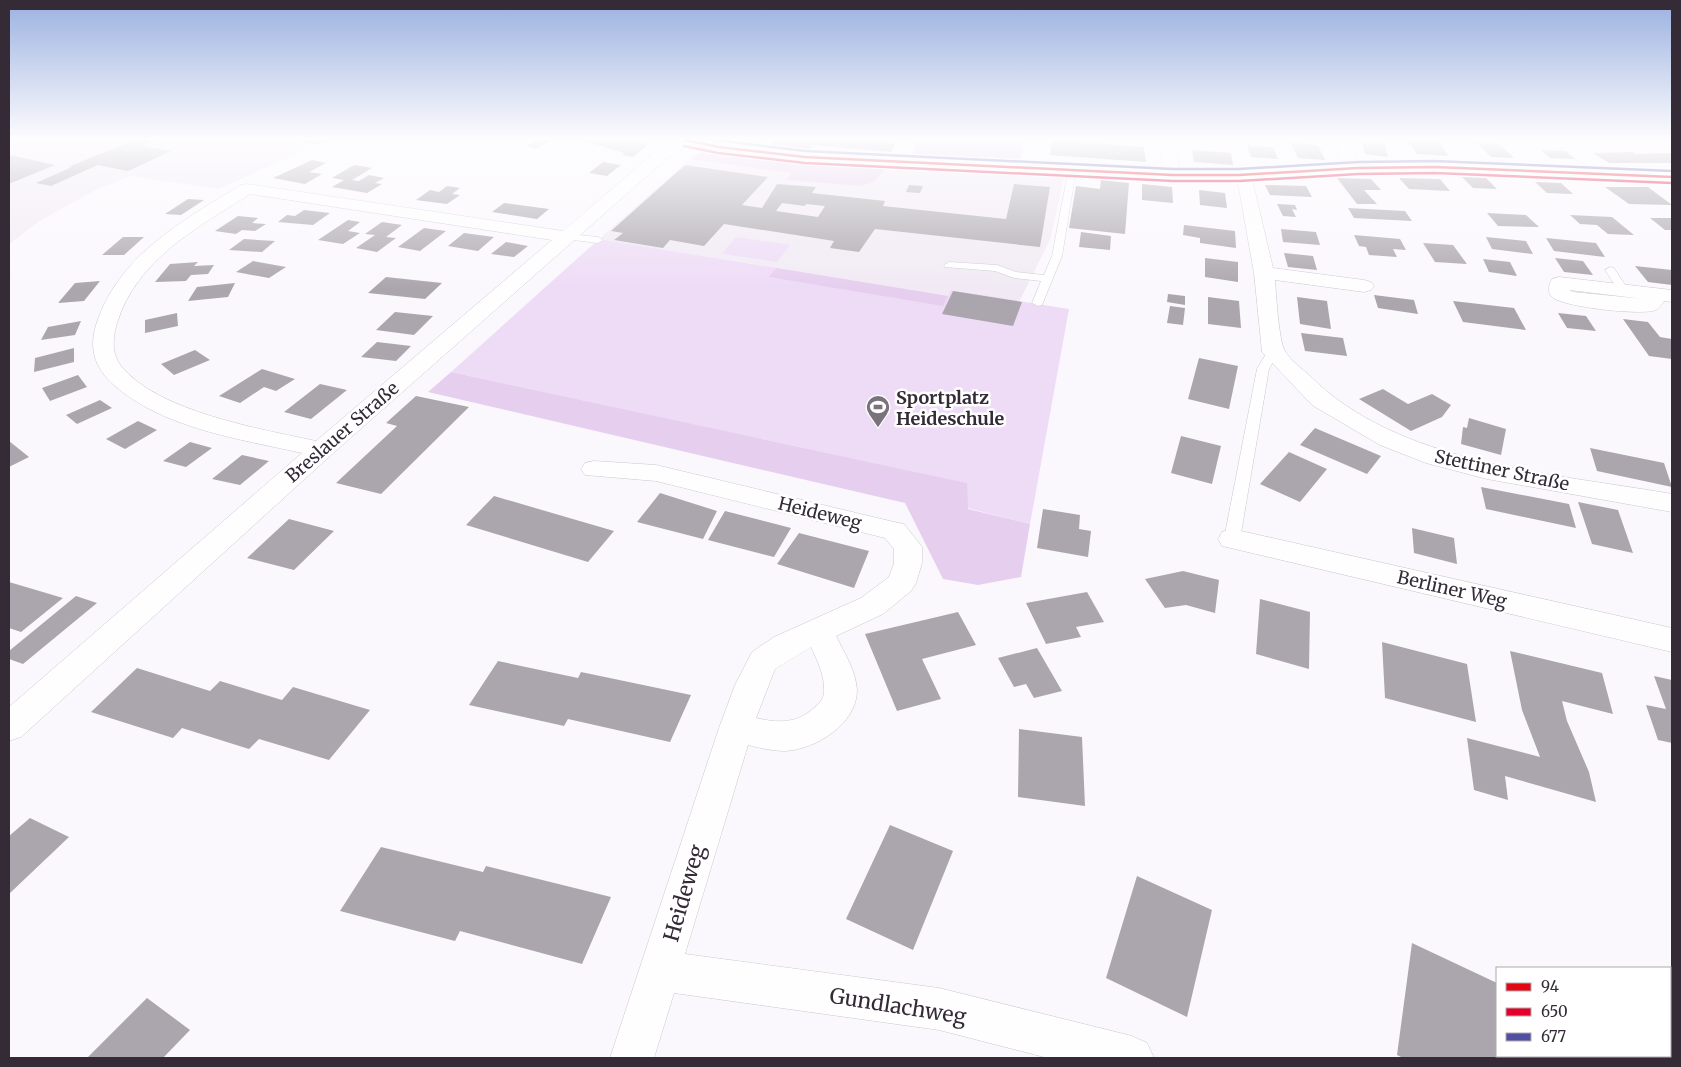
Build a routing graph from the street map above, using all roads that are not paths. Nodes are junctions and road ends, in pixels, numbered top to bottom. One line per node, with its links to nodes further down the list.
1 (246, 190): 17 (street)
2 (252, 190): 6 (street)
3 (622, 190): 6 (street, Breslauer Straße)
4 (1069, 190): 11 (lane)
5 (1248, 190): 10 (street)
6 (569, 237): 7 (lane); 17 (street, Breslauer Straße)
7 (598, 240)
8 (949, 265): 11 (lane)
9 (1610, 270): 13 (lane)
10 (1264, 273): 12 (street); 16 (street)
11 (1048, 279): 15 (lane)
12 (1364, 286)
13 (1624, 291): 14 (street); 14 (street)
14 (1665, 296)
15 (1038, 303)
16 (1273, 352): 19 (street, Stettiner Straße); 20 (lane)
17 (321, 450): 23 (street, Breslauer Straße)
18 (594, 468): 21 (street, Heideweg)
19 (1672, 503)
20 (1232, 539): 22 (street, Berliner Weg)
21 (818, 630): 24 (street, Heideweg); 24 (street)
22 (1672, 640)
23 (9, 727)
24 (736, 728): 25 (street, Heideweg)
25 (661, 971): 26 (street, Heideweg); 27 (street, Gundlachweg)
26 (632, 1058)
27 (1132, 1058)

